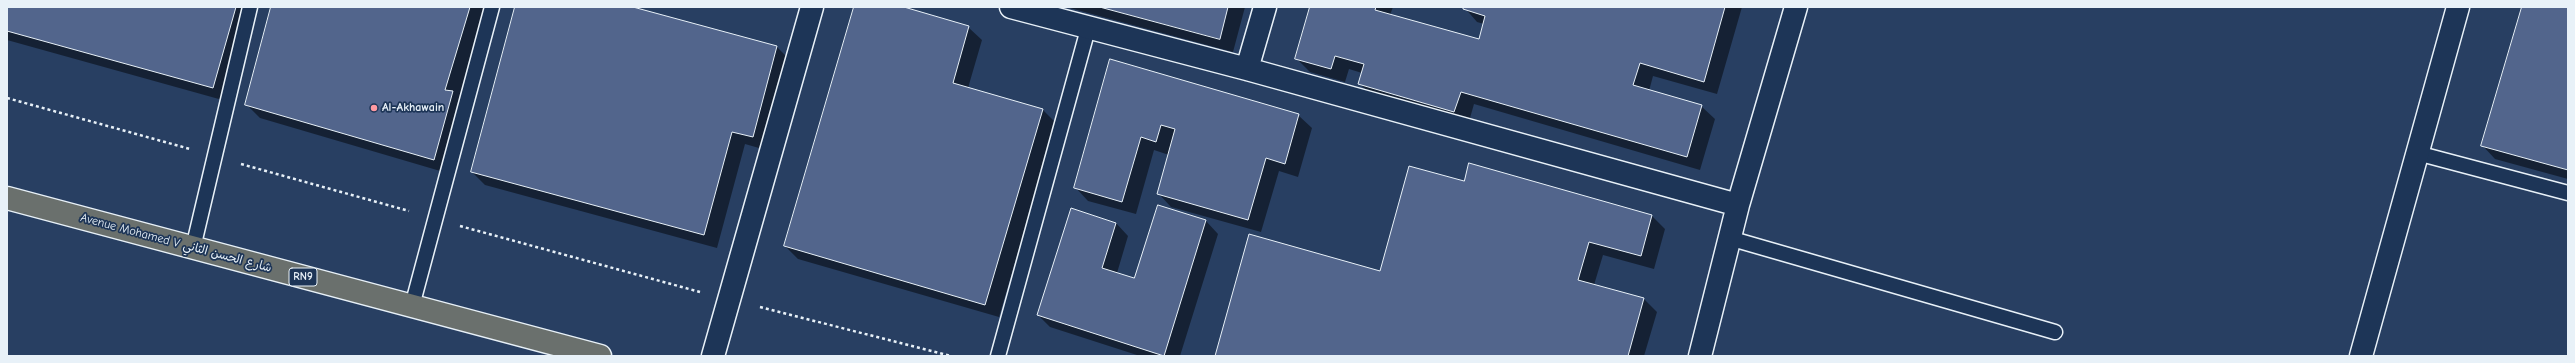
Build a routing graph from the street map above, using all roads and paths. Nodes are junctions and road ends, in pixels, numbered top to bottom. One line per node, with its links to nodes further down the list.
1 (250, 7): 12 (lane)
2 (492, 7): 16 (lane)
3 (1010, 7): 8 (street)
4 (1265, 7): 9 (street)
5 (1796, 7): 15 (street)
6 (2458, 7): 11 (street)
7 (808, 8): 19 (street)
8 (1088, 29): 9 (street); 25 (lane)
9 (1247, 70): 15 (street)
10 (7, 98): 12 (path)
11 (2417, 153): 13 (lane); 27 (street)
12 (214, 157): 16 (path); 18 (lane)
13 (2568, 193)
14 (7, 198): 18 (main road, Avenue Mohamed V شارع الحسن الثاني / RN9)
15 (1738, 205): 17 (street)
16 (436, 219): 19 (path); 20 (lane)
17 (1729, 238): 21 (lane); 26 (street)
18 (193, 248): 20 (main road, Avenue Mohamed V شارع الحسن الثاني / RN9)
19 (729, 299): 23 (street); 24 (path)
20 (412, 306): 22 (main road, Avenue Mohamed V شارع الحسن الثاني / RN9)
21 (2055, 332)
22 (600, 356)
23 (713, 356)
24 (951, 356)
25 (998, 356)
26 (1700, 356)
27 (2361, 356)

